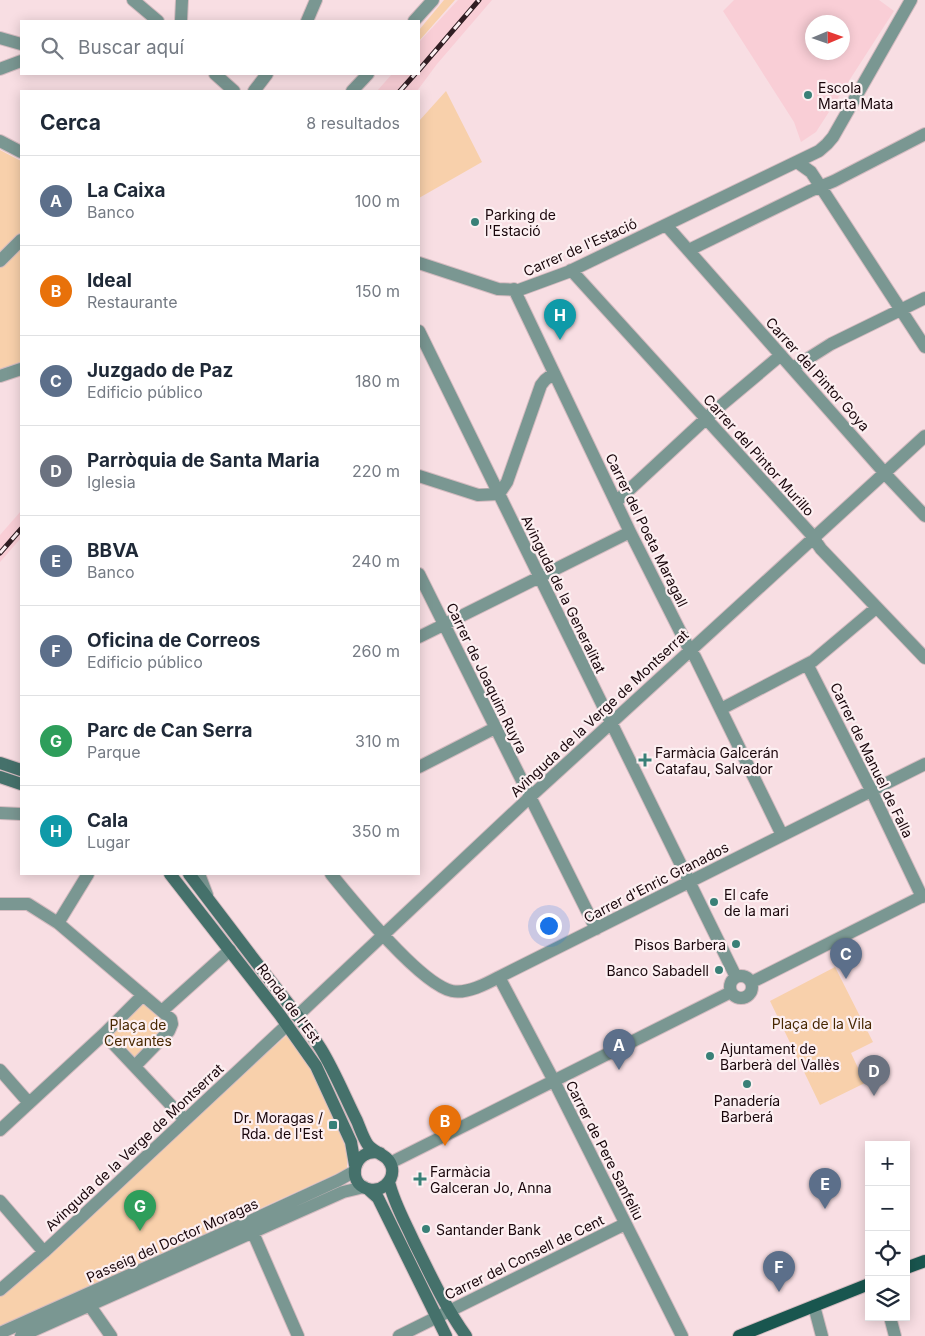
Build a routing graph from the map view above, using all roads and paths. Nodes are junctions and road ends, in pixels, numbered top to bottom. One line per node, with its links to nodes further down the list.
1 (133, 0): 6 (street)
2 (182, 0): 7 (street)
3 (316, 0): 8 (street)
4 (433, 0): 9 (street)
5 (911, 0): 23 (street, Carrer de l'Estació)
6 (157, 20)
7 (181, 20)
8 (307, 20)
9 (415, 20)
10 (0, 38): 11 (street)
11 (20, 44)
12 (20, 61): 13 (street)
13 (0, 69)
14 (216, 75): 17 (street)
15 (267, 75): 18 (street)
16 (367, 75): 19 (street)
17 (233, 90)
18 (255, 90)
19 (353, 90)
20 (925, 134): 24 (street)
21 (0, 141): 22 (street)
22 (20, 151)
23 (797, 162): 24 (street); 25 (street, Carrer de l'Estació)
24 (820, 187): 27 (street); 33 (street)
25 (666, 225): 27 (street, Carrer del Pintor Goya); 30 (street, Carrer de l'Estació)
26 (20, 241): 28 (street)
27 (689, 250): 36 (street, Carrer del Pintor Goya)
28 (0, 261)
29 (420, 263): 31 (street, Carrer de l'Estació)
30 (571, 270): 31 (street, Carrer de l'Estació); 41 (street, Carrer del Pintor Murillo)
31 (514, 290): 39 (street, Carrer del Poeta Maragall)
32 (925, 298): 33 (street)
33 (901, 310): 35 (street); 37 (street)
34 (420, 333): 45 (street, Avinguda de la Generalitat)
35 (925, 347)
36 (782, 355): 37 (street, Carrer del Pintor Goya); 41 (street)
37 (793, 368): 43 (street, Carrer del Pintor Goya)
38 (20, 369): 40 (street)
39 (554, 374): 45 (street); 46 (street, Carrer del Poeta Maragall)
40 (0, 376)
41 (706, 418): 46 (street); 49 (street, Carrer del Pintor Murillo)
42 (925, 436): 43 (street, Avinguda de la Verge de Montserrat)
43 (885, 472): 47 (street, Carrer del Pintor Goya); 49 (street, Avinguda de la Verge de Montserrat)
44 (420, 476): 45 (street)
45 (498, 494): 51 (street, Avinguda de la Generalitat)
46 (616, 502): 48 (street, Carrer del Poeta Maragall)
47 (925, 516)
48 (630, 532): 51 (street); 55 (street, Carrer del Poeta Maragall)
49 (814, 537): 52 (street, Carrer del Pintor Murillo); 55 (street, Avinguda de la Verge de Montserrat)
50 (420, 576): 53 (street, Carrer de Joaquim Ruyra)
51 (540, 577): 53 (street); 59 (street, Avinguda de la Generalitat)
52 (876, 608): 56 (street, Carrer del Pintor Murillo); 57 (street)
53 (444, 625): 54 (street); 60 (street, Carrer de Joaquim Ruyra)
54 (420, 637)
55 (691, 650): 58 (street, Carrer del Poeta Maragall); 59 (street, Avinguda de la Verge de Montserrat)
56 (925, 658)
57 (808, 664): 58 (street); 67 (street, Carrer de Manuel de Falla)
58 (721, 709): 71 (street, Carrer del Poeta Maragall)
59 (611, 723): 68 (street, Avinguda de la Verge de Montserrat); 77 (street, Avinguda de la Generalitat)
60 (495, 728): 63 (street); 68 (street, Carrer de Joaquim Ruyra)
61 (0, 762): 64 (street)
62 (925, 764): 67 (street, Carrer d'Enric Granados)
63 (420, 766)
64 (20, 770)
65 (0, 777): 66 (street)
66 (20, 784)
67 (871, 790): 71 (street, Carrer d'Enric Granados); 78 (street, Carrer de Manuel de Falla)
68 (529, 798): 82 (street, Carrer de Joaquim Ruyra); 83 (street, Avinguda de la Verge de Montserrat)
69 (0, 813): 70 (street)
70 (20, 814)
71 (782, 836): 77 (street, Carrer d'Enric Granados)
72 (87, 875): 81 (street)
73 (171, 875): 84 (street, Ronda de l'Est)
74 (190, 875): 79 (street, Ronda de l'Est)
75 (199, 875): 79 (street, Ronda de l'Est)
76 (332, 875): 83 (street, Carrer d'Enric Granados)
77 (690, 883): 82 (street, Carrer d'Enric Granados); 85 (street, Avinguda de la Generalitat)
78 (924, 896): 87 (street)
79 (210, 902): 91 (street, Ronda de l'Est)
80 (0, 904): 81 (street)
81 (58, 923): 89 (street)
82 (596, 929): 86 (street, Carrer d'Enric Granados)
83 (383, 934): 86 (street, Carrer d'Enric Granados); 91 (street, Avinguda de la Verge de Montserrat)
84 (230, 950): 90 (street); 92 (street, Ronda de l'Est)
85 (736, 976): 87 (street); 88 (street)
86 (499, 977): 96 (street, Carrer de Pere Sanfeliu)
87 (752, 982): 88 (street)
88 (731, 992): 96 (street)
89 (143, 995): 90 (street); 93 (street)
90 (162, 1011): 94 (street)
91 (297, 1016): 100 (street, Ronda de l'Est)
92 (287, 1025): 98 (street, Avinguda de la Verge de Montserrat); 102 (street, Ronda de l'Est)
93 (104, 1034): 94 (street); 97 (street)
94 (135, 1066): 98 (street)
95 (0, 1070): 97 (street)
96 (554, 1081): 101 (street); 106 (street, Carrer de Pere Sanfeliu)
97 (29, 1103): 99 (street)
98 (185, 1120): 108 (street, Avinguda de la Verge de Montserrat)
99 (0, 1130)
100 (380, 1153): 101 (street); 102 (street)
101 (390, 1163): 103 (street)
102 (355, 1168): 104 (street); 107 (street, Passeig del Doctor Moragas)
103 (389, 1182): 104 (street); 115 (street)
104 (366, 1188): 107 (street, Passeig del Doctor Moragas); 116 (street)
105 (0, 1201): 108 (street)
106 (625, 1224): 115 (street, Carrer del Consell de Cent); 125 (street, Carrer de Pere Sanfeliu)
107 (250, 1228): 113 (street, Passeig del Doctor Moragas); 121 (street)
108 (44, 1252): 112 (street, Avinguda de la Verge de Montserrat)
109 (925, 1261): 110 (main road)
110 (910, 1267)
111 (865, 1286): 114 (main road)
112 (0, 1290)
113 (88, 1301): 118 (street, Passeig del Doctor Moragas); 119 (street, Passeig del Doctor Moragas); 120 (street)
114 (814, 1306): 126 (main road); 127 (street)
115 (450, 1310): 116 (street, Carrer del Consell de Cent); 124 (street)
116 (437, 1318): 122 (street, Carrer del Consell de Cent); 123 (street)
117 (891, 1321): 128 (street)
118 (0, 1332)
119 (21, 1336)
120 (111, 1336)
121 (298, 1336)
122 (399, 1336)
123 (446, 1336)
124 (466, 1336)
125 (682, 1336)
126 (739, 1336)
127 (822, 1336)
128 (895, 1336)

